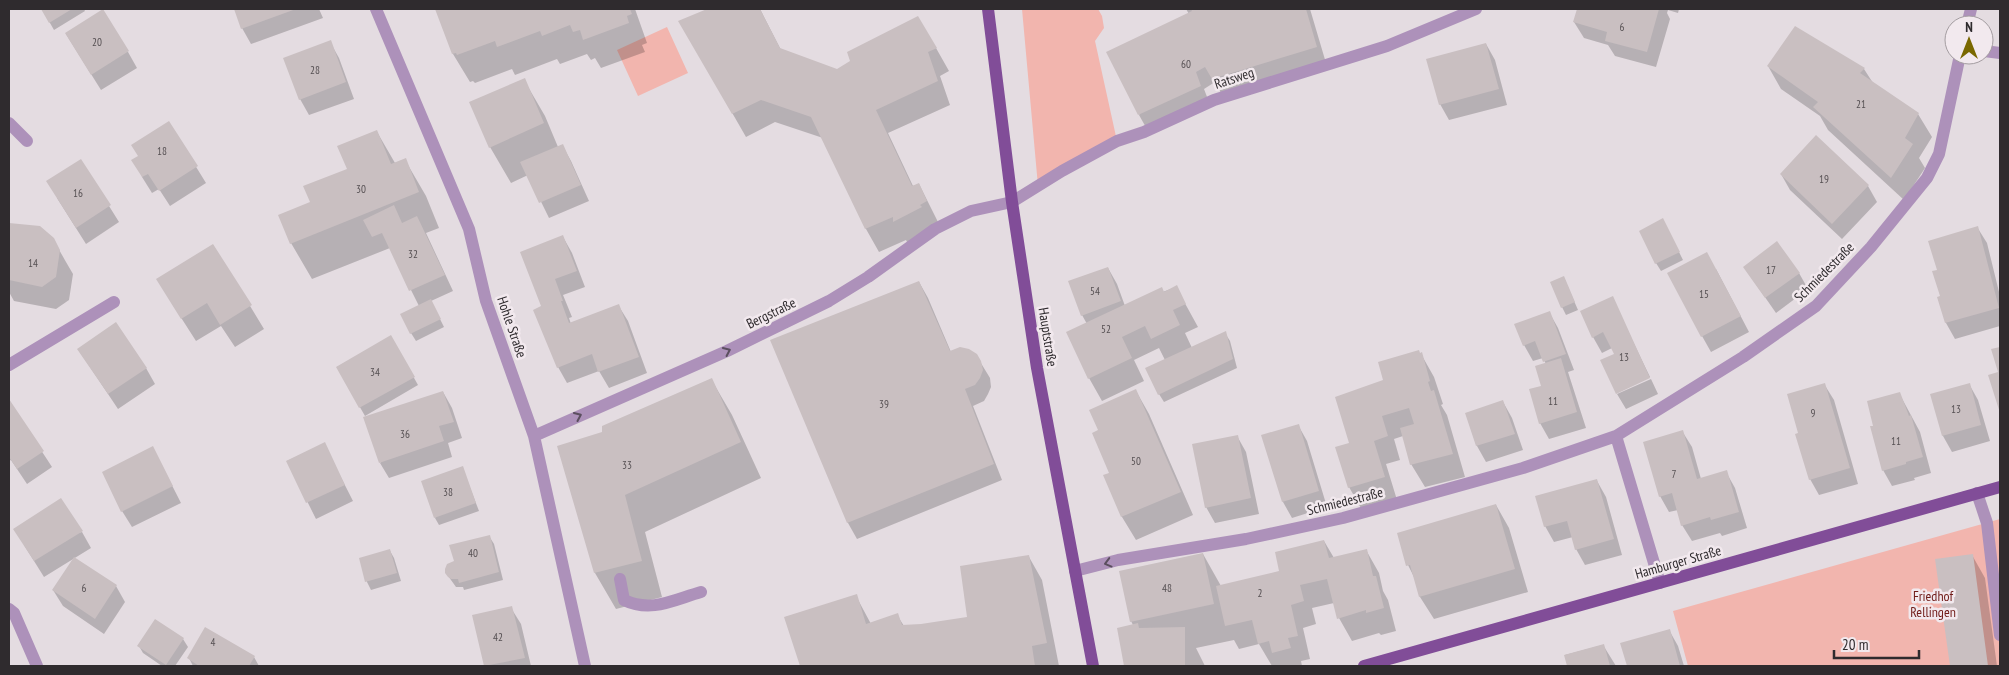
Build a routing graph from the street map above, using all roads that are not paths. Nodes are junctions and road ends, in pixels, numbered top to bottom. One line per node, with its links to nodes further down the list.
1 (376, 9): 10 (street, Hohle Straße)
2 (988, 9): 7 (main road, Hauptstraße)
3 (1476, 9): 7 (street, Ratsweg)
4 (1958, 65): 11 (street, Schmiedestraße)
5 (9, 123): 6 (street)
6 (27, 141)
7 (1012, 202): 10 (street, Bergstraße, one-way to 7); 14 (main road, Hauptstraße)
8 (114, 302): 9 (street)
9 (9, 365)
10 (534, 436): 21 (street, Hohle Straße)
11 (1616, 436): 14 (street, Schmiedestraße, one-way to 14); 16 (street)
12 (2000, 487): 13 (main road, Hamburger Straße)
13 (1977, 494): 16 (main road, Hamburger Straße); 19 (street)
14 (1075, 571): 22 (main road, Hauptstraße)
15 (620, 578): 17 (street)
16 (1660, 583): 23 (main road, Hamburger Straße)
17 (701, 592)
18 (9, 609): 20 (street)
19 (2000, 635)
20 (37, 666)
21 (585, 666)
22 (1093, 666)
23 (1364, 666)

